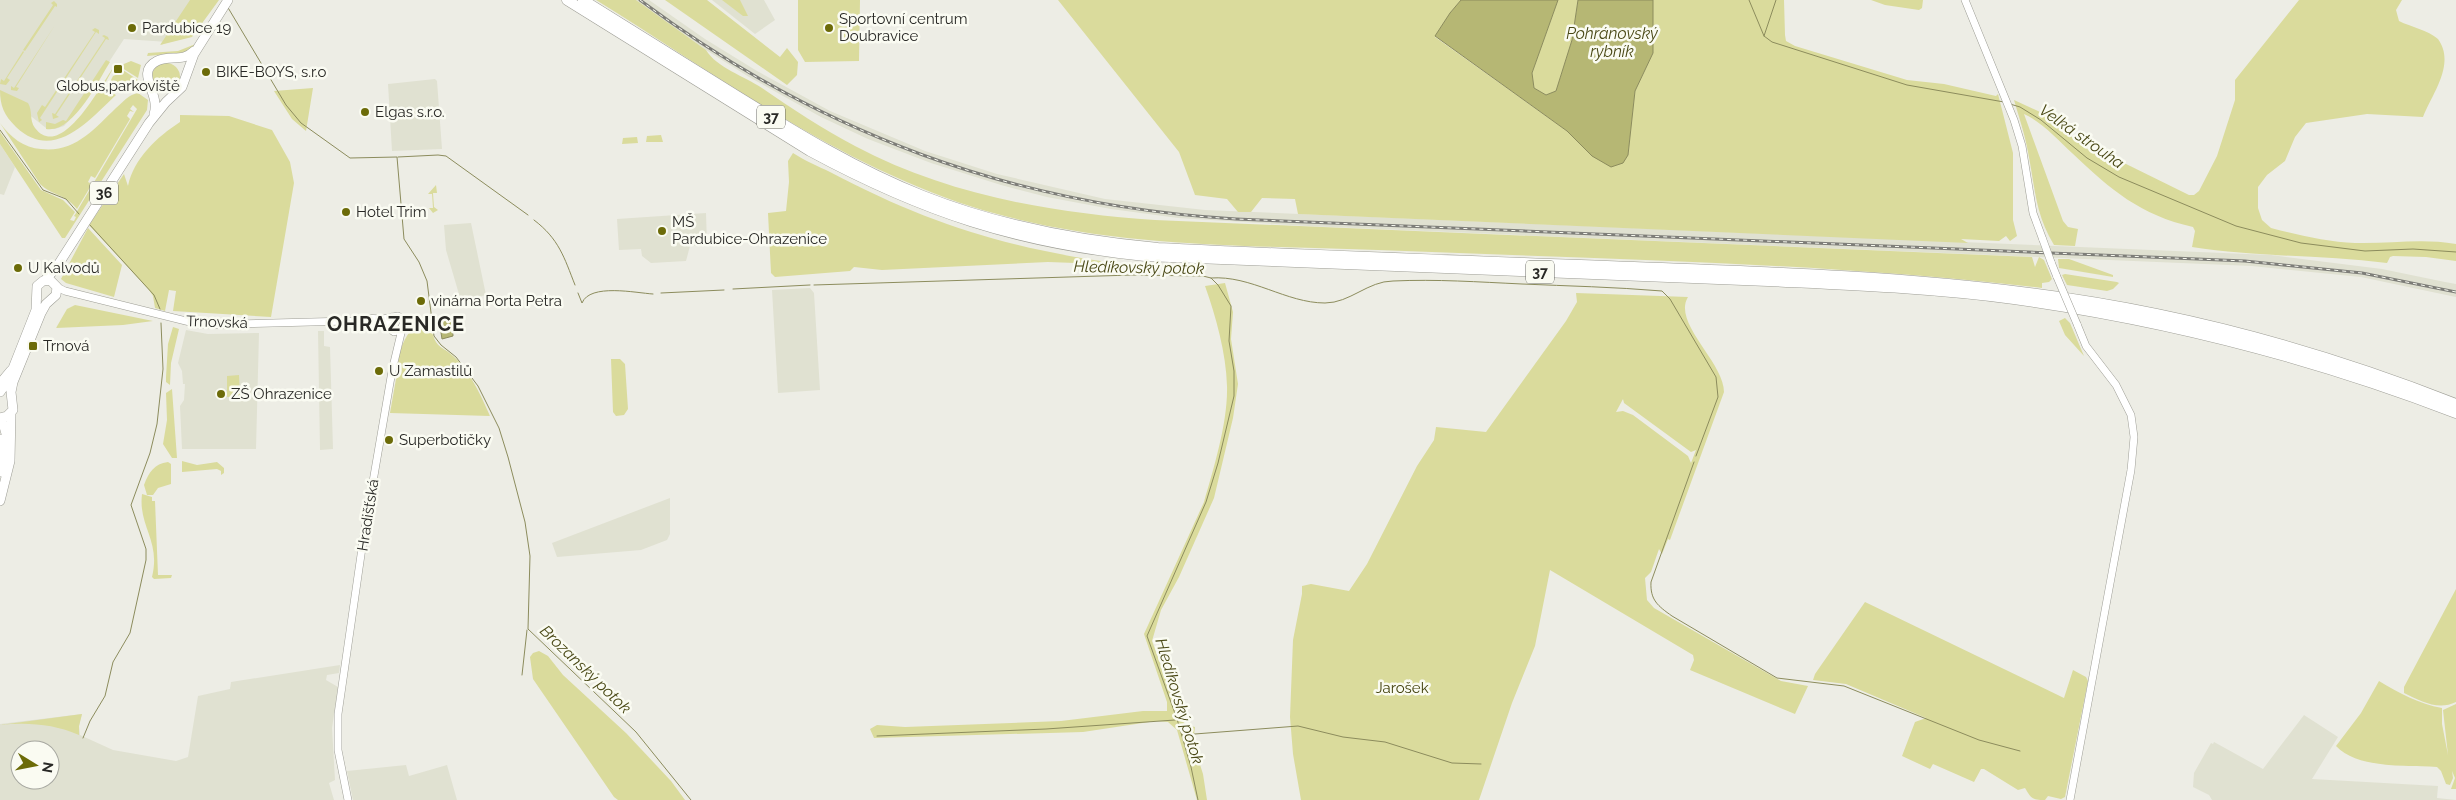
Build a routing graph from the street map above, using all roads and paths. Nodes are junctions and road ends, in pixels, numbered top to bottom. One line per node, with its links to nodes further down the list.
1 (228, 0): 5 (main road, 36)
2 (567, 0): 26 (highway, 37)
3 (583, 0): 24 (highway, 37)
4 (1965, 0): 32 (street, bridge)
5 (201, 42): 6 (main road, 36); 7 (main road, 36)
6 (168, 59): 7 (main road); 8 (main road, 36)
7 (185, 80): 9 (main road, 36)
8 (153, 91): 9 (main road); 10 (main road, 36)
9 (173, 95): 10 (main road, 36)
10 (149, 123): 11 (main road, 36)
11 (59, 262): 12 (main road, 36); 13 (main road, 36)
12 (45, 280): 13 (main road); 14 (main road, 36)
13 (55, 292): 14 (main road); 16 (street, Trnovská); 23 (main road, 36)
14 (38, 296): 19 (main road, 36)
15 (392, 317): 16 (street, Trnovská); 17 (street); 18 (street)
16 (340, 321): 17 (street, Trnovská)
17 (390, 329): 18 (street); 20 (street, Hradišťská)
18 (402, 329): 20 (street, Hradišťská)
19 (18, 357): 21 (street); 22 (main road, 36)
20 (392, 371): 31 (street, Hradišťská)
21 (0, 382)
22 (0, 393): 23 (main road, 36)
23 (12, 400): 25 (main road, 36)
24 (2456, 404)
25 (12, 412): 27 (main road); 30 (main road, 36)
26 (2456, 413)
27 (0, 419): 29 (main road)
28 (0, 438): 29 (street)
29 (0, 470)
30 (0, 501)
31 (348, 800)
32 (2070, 800)

